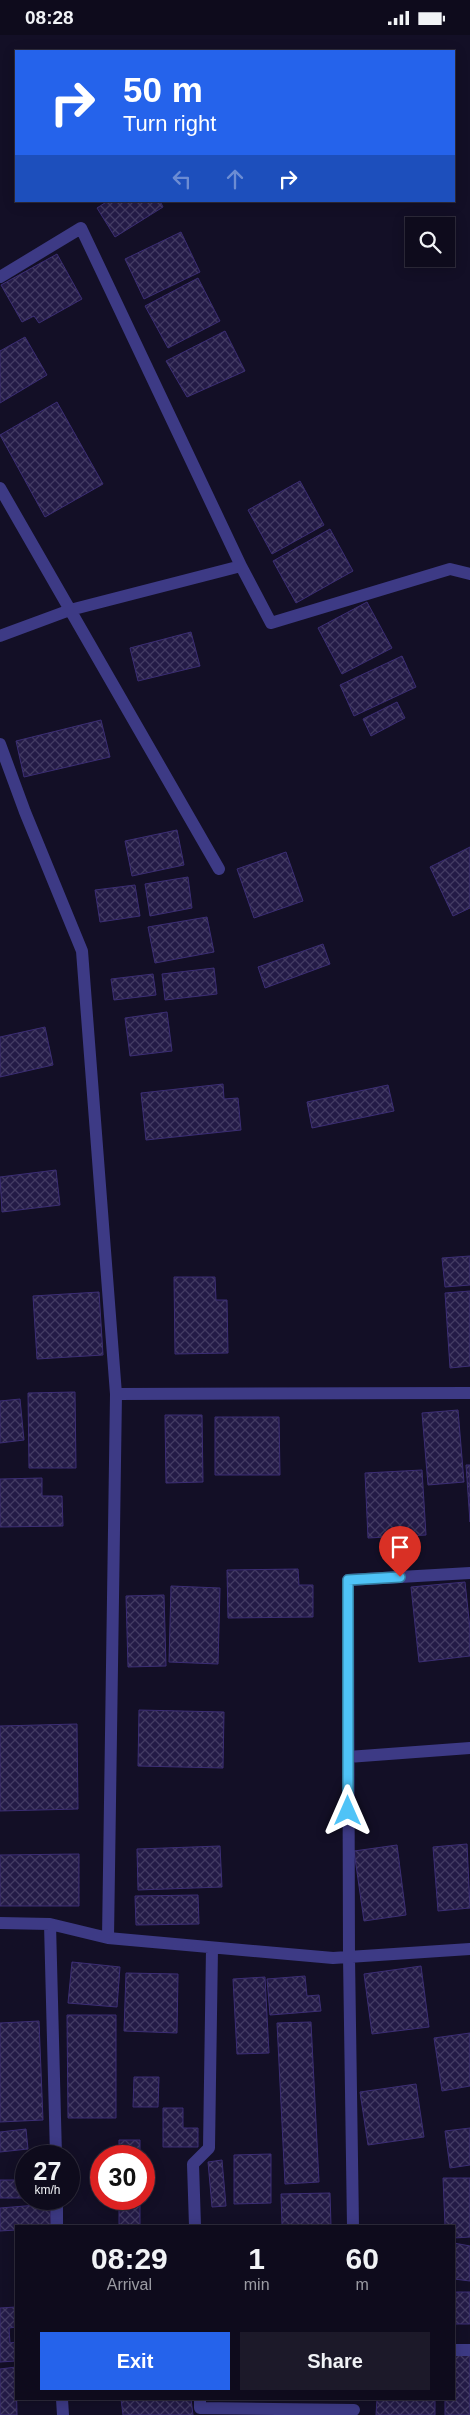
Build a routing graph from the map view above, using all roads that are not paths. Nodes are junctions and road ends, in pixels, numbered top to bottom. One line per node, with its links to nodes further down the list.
1 (0, 277): 3 (street)
2 (0, 488): 5 (street)
3 (241, 566): 4 (street); 5 (street)
4 (470, 575)
5 (70, 610): 6 (street); 8 (street)
6 (0, 636)
7 (0, 744): 10 (street)
8 (219, 869)
9 (470, 1393): 10 (street)
10 (116, 1394): 16 (street)
11 (470, 1573): 13 (street)
12 (470, 1748): 13 (street)
13 (348, 1757): 19 (street)
14 (0, 1923): 15 (street)
15 (50, 1924): 16 (street); 20 (street)
16 (108, 1939): 17 (street)
17 (212, 1948): 19 (street); 23 (street)
18 (470, 1949): 19 (street)
19 (349, 1957): 24 (street)
20 (56, 2145)
21 (57, 2210): 22 (street)
22 (58, 2225)
23 (195, 2225)
24 (353, 2225)
25 (455, 2350): 26 (street)
26 (470, 2350)
27 (62, 2400): 30 (street)
28 (200, 2400): 29 (street)
29 (354, 2408)
30 (63, 2415)

